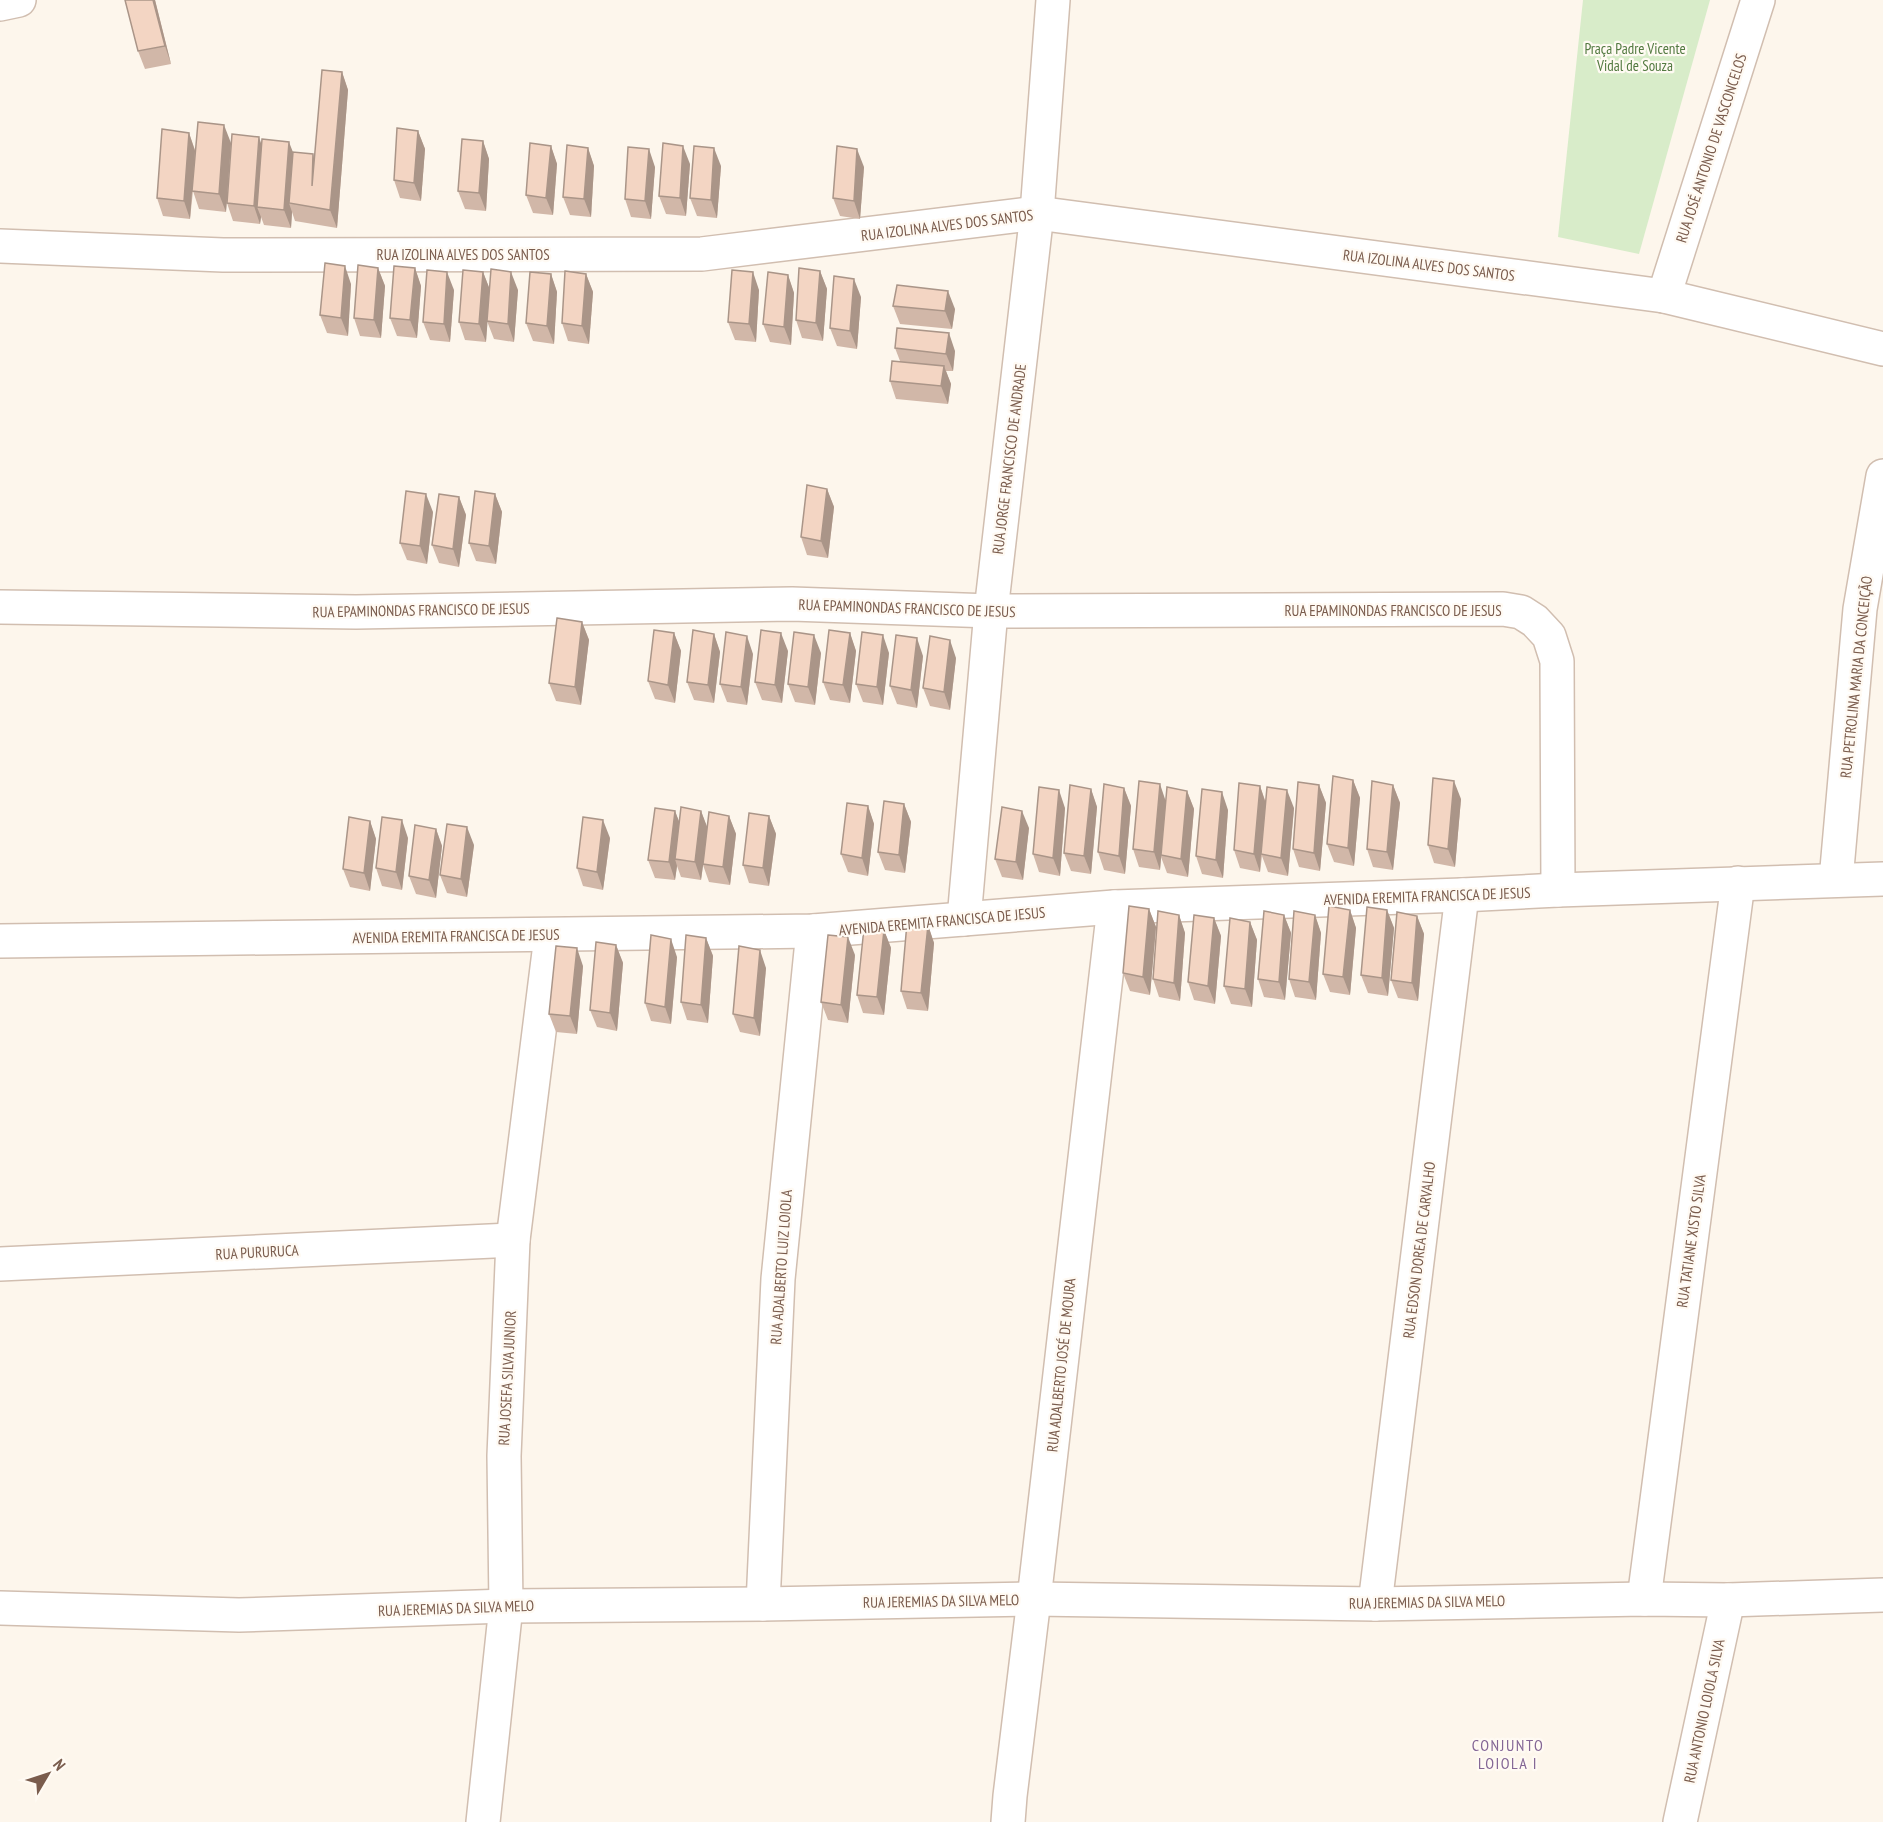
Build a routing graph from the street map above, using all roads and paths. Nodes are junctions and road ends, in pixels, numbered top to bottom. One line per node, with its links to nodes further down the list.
1 (20, 0): 4 (street)
2 (1053, 0): 5 (street, RUA JORGE FRANCISCO DE ANDRADE)
3 (1758, 0): 7 (street, RUA JOSÉ ANTONIO DE VASCONCELOS)
4 (0, 4)
5 (1038, 213): 6 (street, RUA IZOLINA ALVES DOS SANTOS); 7 (street, RUA IZOLINA ALVES DOS SANTOS); 11 (street, RUA JORGE FRANCISCO DE ANDRADE)
6 (0, 246)
7 (1664, 296): 8 (street, RUA IZOLINA ALVES DOS SANTOS)
8 (1883, 350)
9 (1883, 476): 13 (street, RUA PETROLINA MARIA DA CONCEIÇÃO)
10 (0, 607): 11 (street, RUA EPAMINONDAS FRANCISCO DE JESUS)
11 (991, 611): 15 (street, RUA EPAMINONDAS FRANCISCO DE JESUS); 18 (street, RUA JORGE FRANCISCO DE ANDRADE)
12 (1883, 879): 13 (street, AVENIDA EREMITA FRANCISCA DE JESUS)
13 (1836, 880): 14 (street, AVENIDA EREMITA FRANCISCA DE JESUS)
14 (1738, 883): 15 (street, AVENIDA EREMITA FRANCISCA DE JESUS); 26 (street, RUA TATIANE XISTO SILVA)
15 (1557, 890): 16 (street, AVENIDA EREMITA FRANCISCA DE JESUS)
16 (1462, 895): 17 (street, AVENIDA EREMITA FRANCISCA DE JESUS); 29 (street, RUA EDSON DOREA DE CARVALHO)
17 (1114, 908): 18 (street, AVENIDA EREMITA FRANCISCA DE JESUS); 25 (street, RUA ADALBERTO JOSÉ DE MOURA)
18 (964, 918): 19 (street, AVENIDA EREMITA FRANCISCA DE JESUS)
19 (813, 931): 20 (street, AVENIDA EREMITA FRANCISCA DE JESUS); 28 (street, RUA ADALBERTO LUIZ LOIOLA)
20 (551, 936): 21 (street, AVENIDA EREMITA FRANCISCA DE JESUS); 22 (street, RUA JOSEFA SILVA JUNIOR)
21 (0, 941)
22 (513, 1240): 23 (street, RUA PURURUCA); 30 (street, RUA JOSEFA SILVA JUNIOR)
23 (0, 1264)
24 (1883, 1595): 27 (street, RUA JEREMIAS DA SILVA MELO)
25 (1034, 1599): 28 (street, RUA JEREMIAS DA SILVA MELO); 29 (street, RUA JEREMIAS DA SILVA MELO); 33 (street, RUA ADALBERTO JOSÉ DE MOURA)
26 (1644, 1599): 27 (street, RUA JEREMIAS DA SILVA MELO); 29 (street, RUA JEREMIAS DA SILVA MELO)
27 (1728, 1600): 34 (street, RUA ANTONIO LOIOLA SILVA)
28 (763, 1604): 30 (street, RUA JEREMIAS DA SILVA MELO)
29 (1376, 1604)
30 (506, 1606): 31 (street, RUA JEREMIAS DA SILVA MELO); 32 (street, RUA JOSEFA SILVA JUNIOR)
31 (0, 1608)
32 (483, 1822)
33 (1008, 1822)
34 (1680, 1822)

